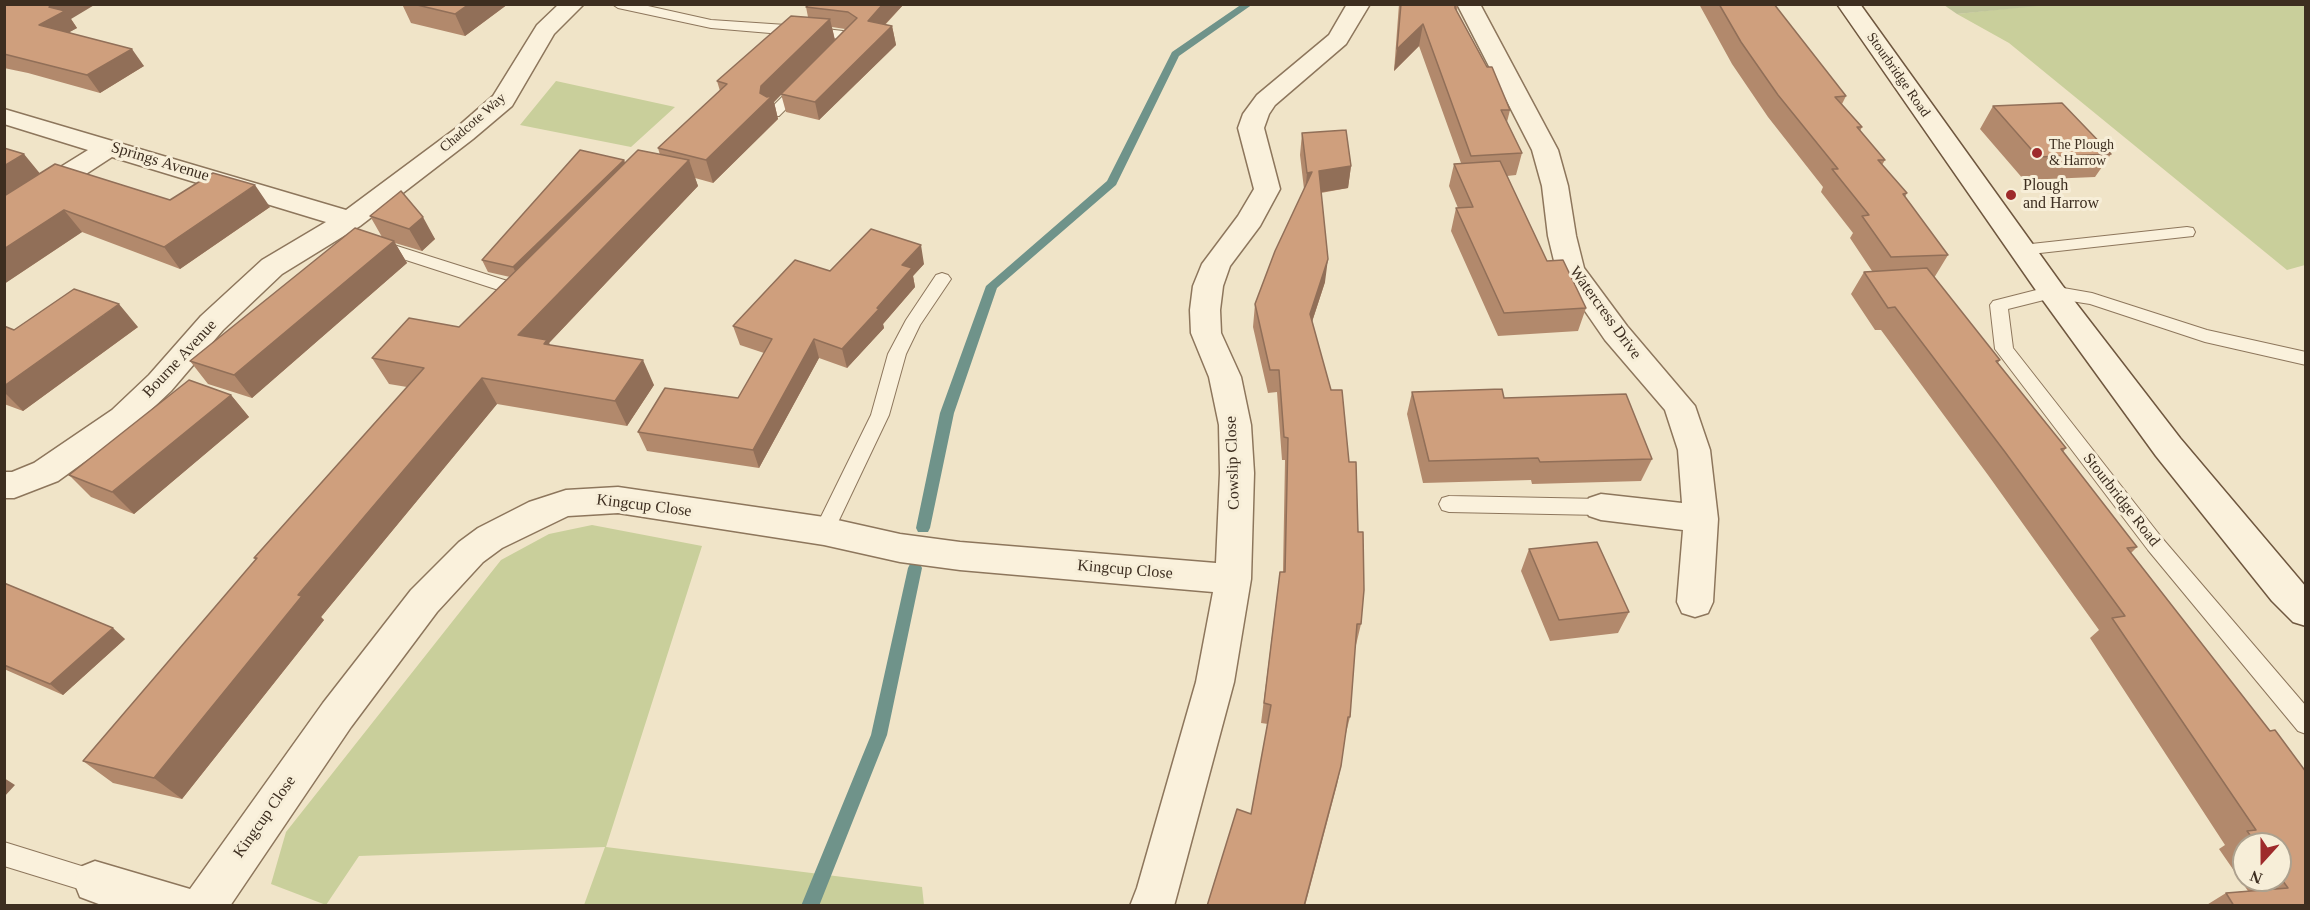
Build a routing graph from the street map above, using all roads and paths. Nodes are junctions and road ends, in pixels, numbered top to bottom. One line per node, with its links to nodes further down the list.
1 (573, 4): 12 (street, Chadcote Way)
2 (618, 4): 6 (lane)
3 (1359, 4): 24 (street, Cowslip Close)
4 (1468, 4): 22 (street, Watercress Drive)
5 (1848, 4): 14 (street, Stourbridge Road)
6 (828, 59)
7 (813, 75): 8 (lane)
8 (774, 113)
9 (4, 116): 10 (street, Springs Avenue)
10 (110, 147): 11 (street); 12 (street, Springs Avenue)
11 (4, 215)
12 (350, 232): 15 (lane); 19 (street, Bourne Avenue)
13 (2187, 232): 14 (lane)
14 (2022, 250): 17 (street, Stourbridge Road)
15 (537, 274)
16 (942, 279): 23 (lane)
17 (2052, 292): 18 (lane); 26 (street, Stourbridge Road); 27 (lane, Stourbridge Road)
18 (2306, 359)
19 (4, 485)
20 (1449, 504): 21 (lane)
21 (1601, 507): 22 (street)
22 (1701, 519): 25 (street, Watercress Drive)
23 (824, 531): 24 (street, Kingcup Close); 31 (street, Kingcup Close)
24 (1233, 579): 32 (street, Cowslip Close)
25 (1695, 602)
26 (2306, 611)
27 (2306, 724)
28 (4, 854): 29 (lane)
29 (95, 882): 30 (street)
30 (178, 906)
31 (204, 906)
32 (1151, 906)

